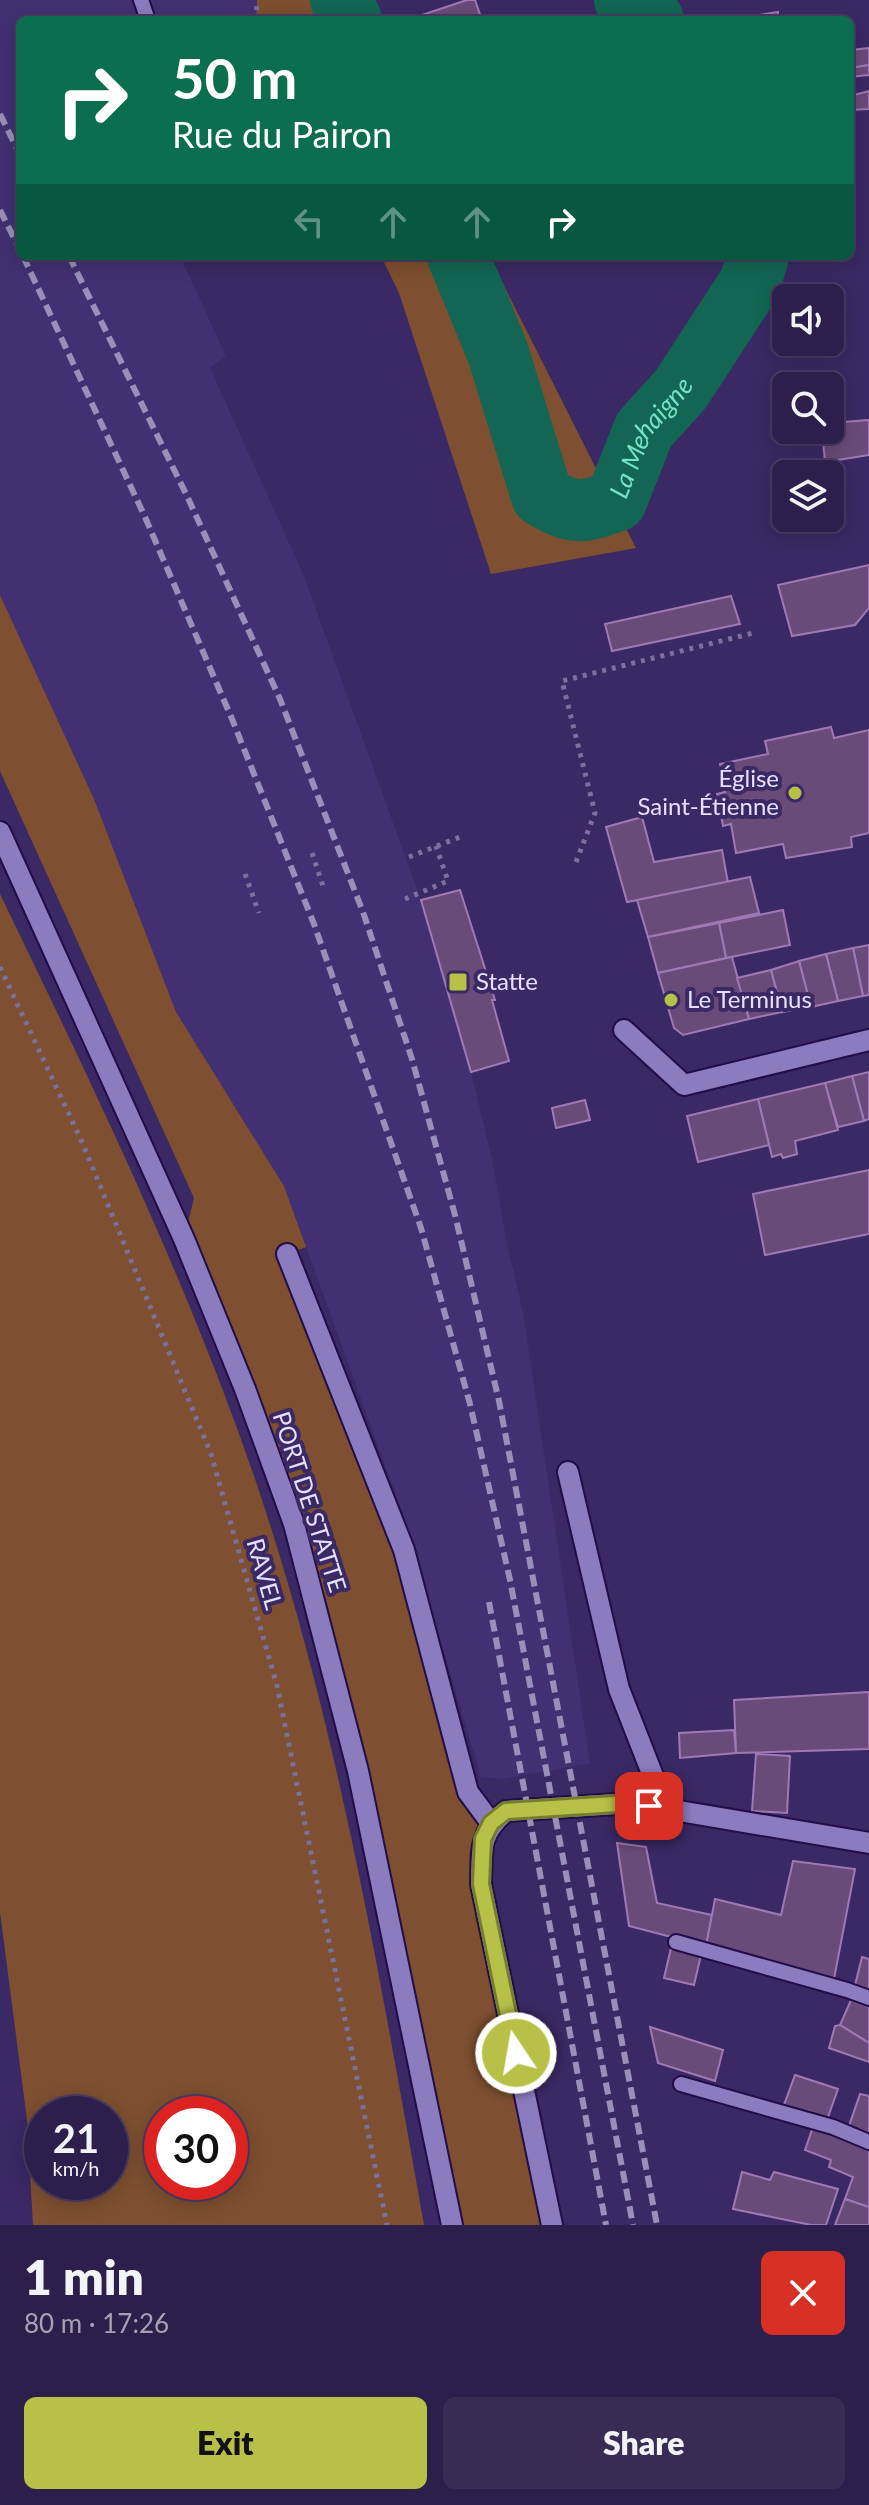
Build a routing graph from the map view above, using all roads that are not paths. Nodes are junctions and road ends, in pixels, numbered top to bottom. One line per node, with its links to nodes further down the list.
1 (0, 832): 13 (street, PORT DE STATTE)
2 (624, 1030): 3 (street)
3 (869, 1040)
4 (287, 1254): 7 (street)
5 (568, 1472): 6 (street)
6 (666, 1809): 7 (street); 8 (street)
7 (491, 1823): 14 (street)
8 (869, 1843)
9 (676, 1942): 10 (lane)
10 (869, 1998)
11 (681, 2084): 12 (lane)
12 (869, 2142)
13 (452, 2225)
14 (552, 2225)

